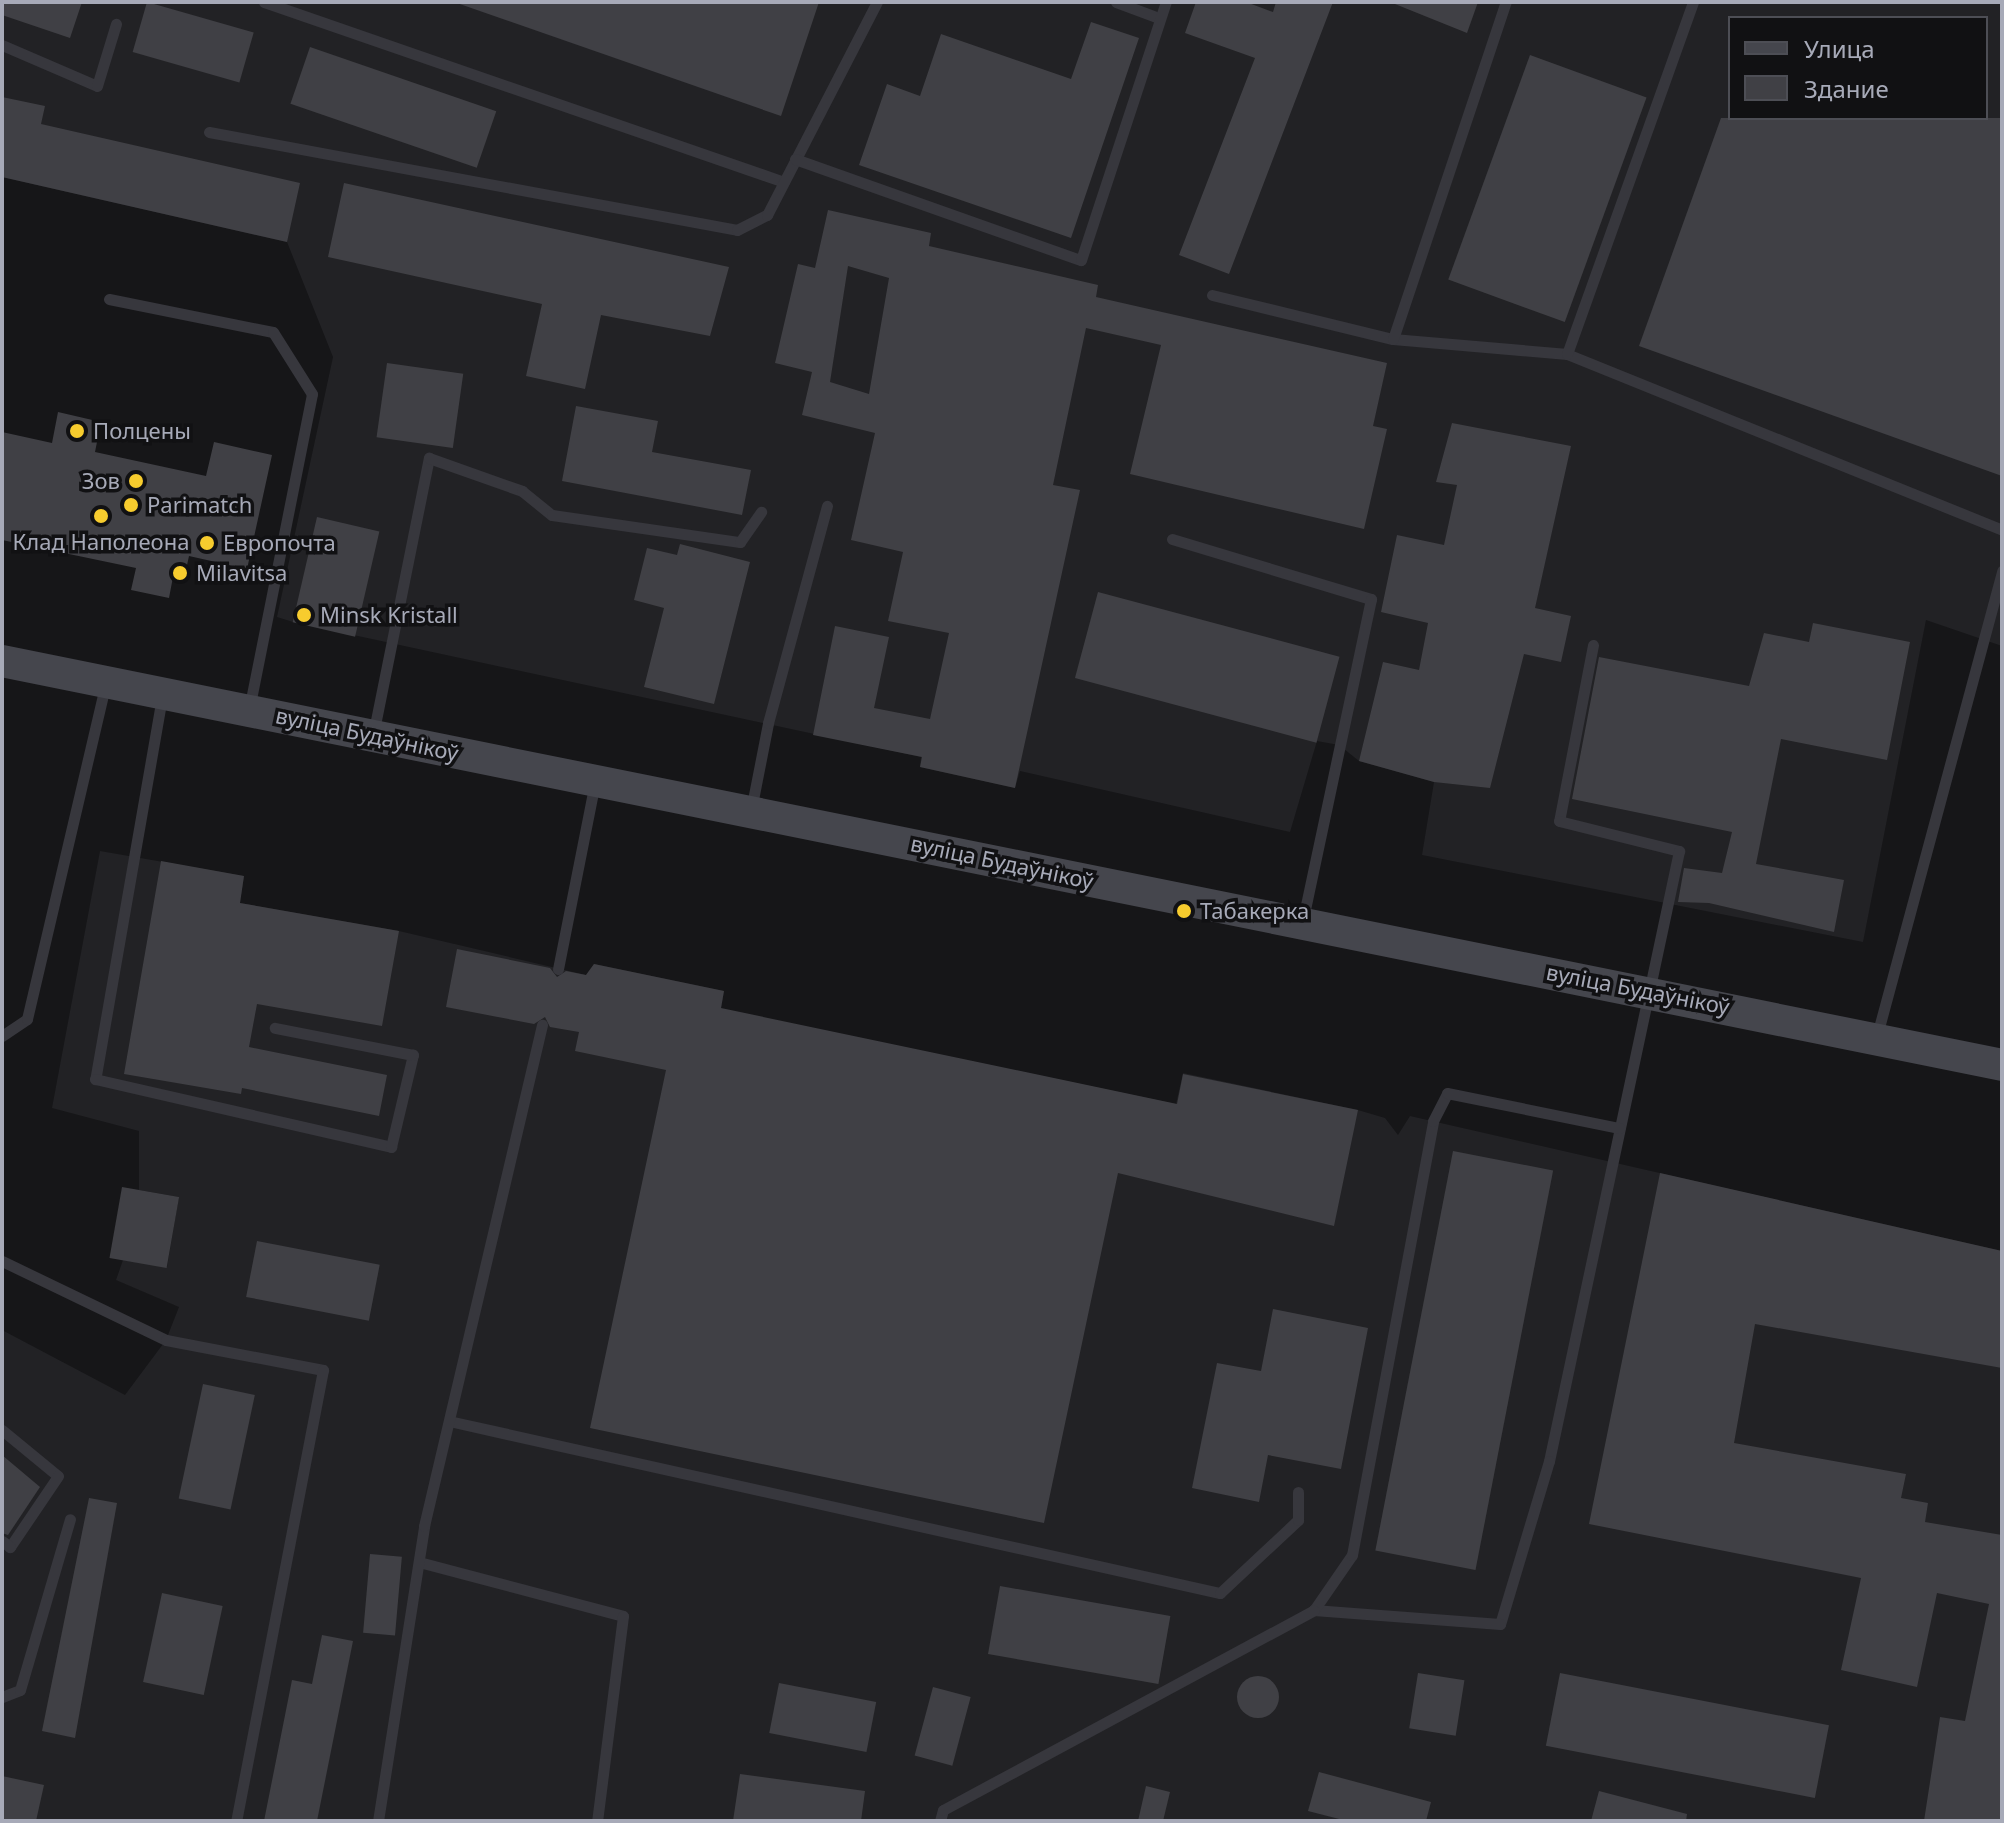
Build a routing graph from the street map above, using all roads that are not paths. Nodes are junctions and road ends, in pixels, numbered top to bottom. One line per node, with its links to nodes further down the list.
1 (264, 2): 12 (lane)
2 (877, 2): 11 (lane)
3 (1116, 2): 7 (lane)
4 (1166, 2): 7 (lane)
5 (1506, 2): 15 (lane)
6 (1693, 2): 16 (lane)
7 (1159, 18): 11 (lane)
8 (116, 24): 9 (lane)
9 (2, 45)
10 (209, 132): 12 (lane)
11 (795, 159): 12 (lane)
12 (784, 182)
13 (1212, 295): 15 (lane)
14 (109, 299): 26 (lane)
15 (1393, 339): 16 (lane)
16 (1567, 354): 19 (lane)
17 (827, 506): 29 (lane)
18 (761, 512): 27 (lane)
19 (2002, 530)
20 (1172, 539): 30 (lane)
21 (2002, 571): 36 (lane)
22 (1593, 645): 32 (lane)
23 (2, 661): 24 (main road, вуліца Будаўнікоў)
24 (106, 681): 25 (main road, вуліца Будаўнікоў); 35 (lane)
25 (163, 693): 26 (main road, вуліца Будаўнікоў); 34 (lane)
26 (249, 710): 27 (main road, вуліца Будаўнікоў)
27 (372, 736): 28 (main road, вуліца Будаўнікоў)
28 (595, 781): 29 (main road, вуліца Будаўнікоў); 31 (lane)
29 (751, 811): 30 (main road, вуліца Будаўнікоў)
30 (1302, 924): 32 (main road, вуліца Будаўнікоў)
31 (558, 969)
32 (1648, 990): 36 (main road, вуліца Будаўнікоў); 38 (lane)
33 (542, 1025): 40 (lane)
34 (275, 1028)
35 (2, 1036)
36 (1876, 1040): 37 (main road, вуліца Будаўнікоў)
37 (2002, 1065)
38 (1619, 1128): 46 (lane); 46 (lane)
39 (2, 1261): 48 (lane)
40 (449, 1421): 42 (lane); 45 (lane)
41 (2, 1430): 44 (lane)
42 (1298, 1492)
43 (70, 1519): 47 (lane)
44 (2, 1541)
45 (419, 1562): 49 (lane); 50 (lane)
46 (1314, 1610): 51 (lane)
47 (2, 1697)
48 (236, 1821)
49 (378, 1821)
50 (597, 1821)
51 (940, 1821)

